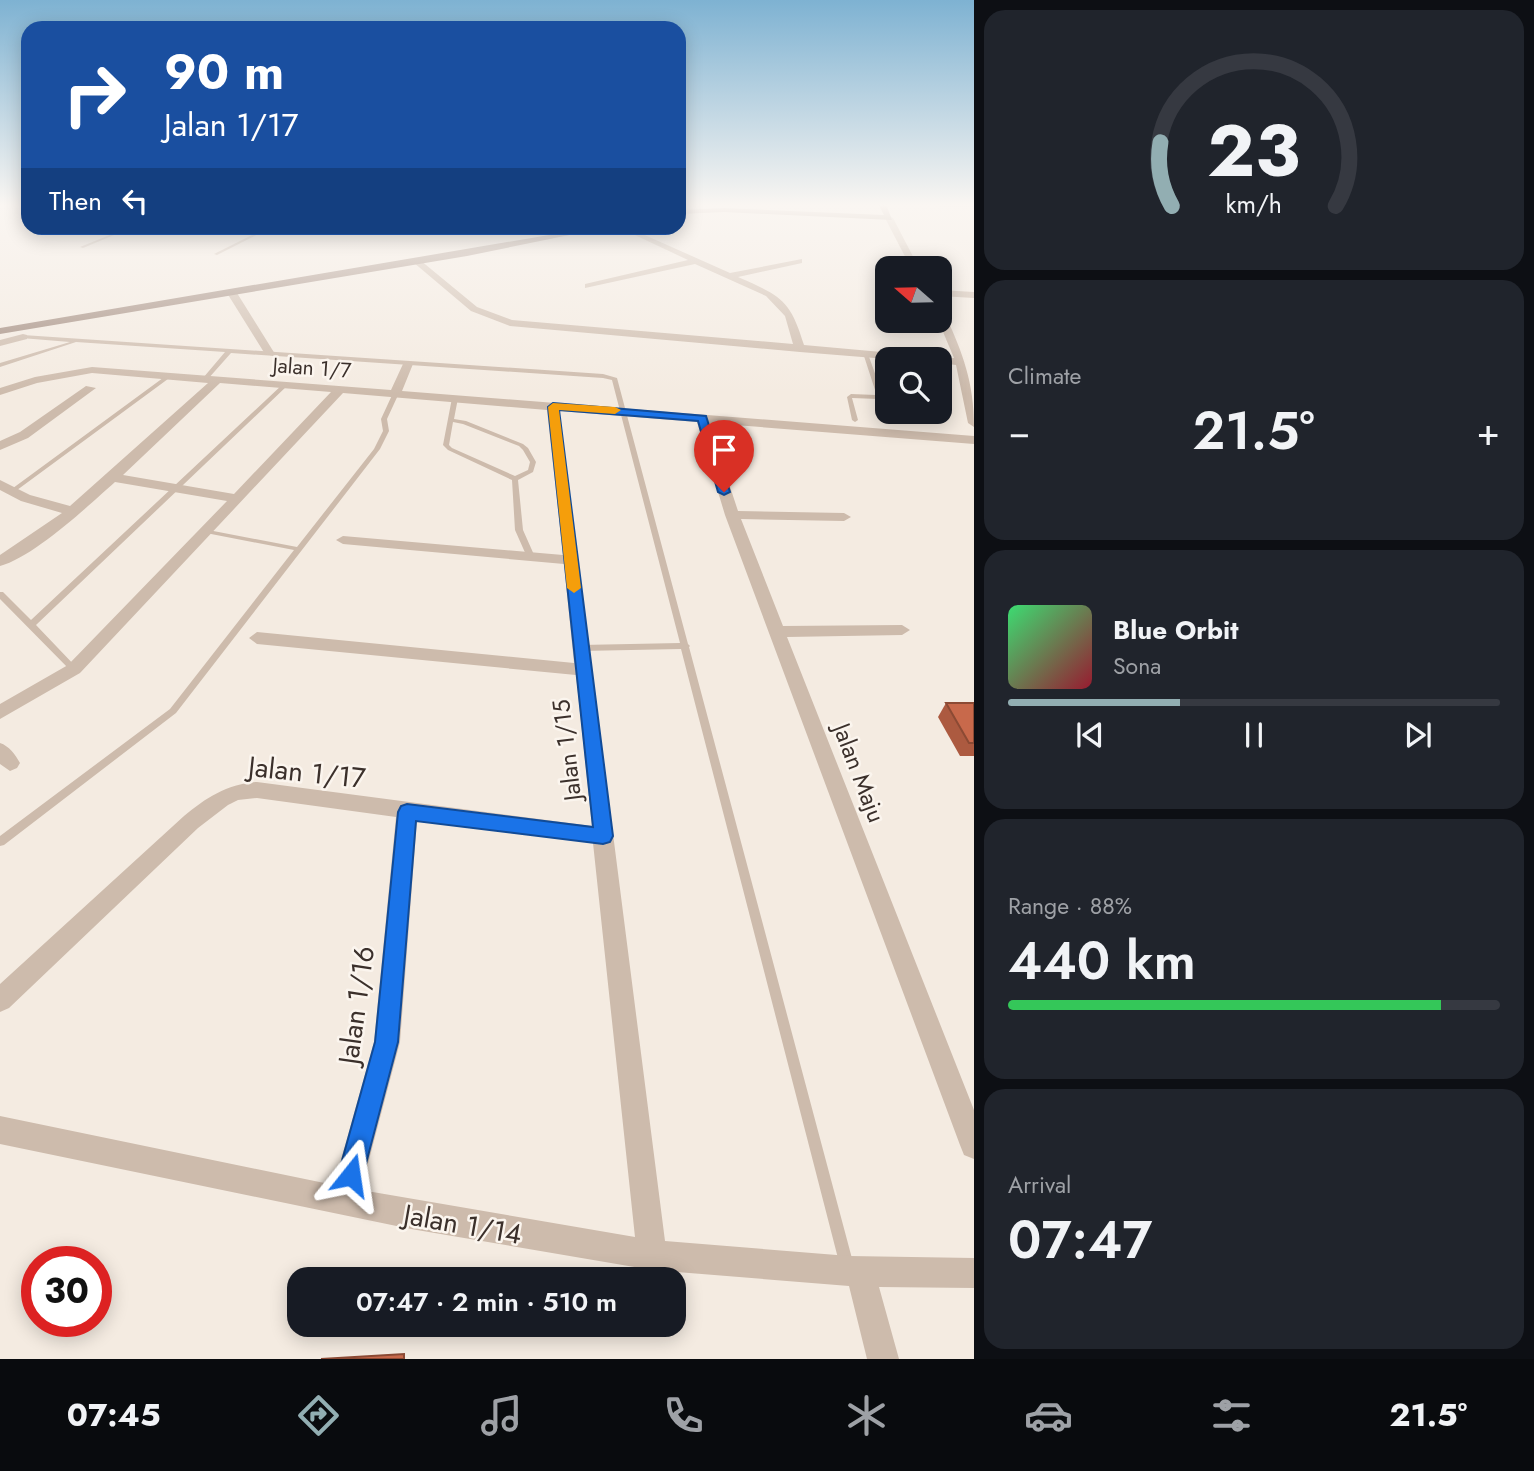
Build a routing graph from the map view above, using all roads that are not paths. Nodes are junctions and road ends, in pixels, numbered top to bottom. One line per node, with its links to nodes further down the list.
1 (385, 267): 8 (street)
2 (424, 267): 16 (street)
3 (667, 267): 7 (street)
4 (716, 267): 6 (street)
5 (769, 267): 6 (street)
6 (733, 275): 16 (street)
7 (588, 286)
8 (232, 293): 11 (street); 18 (street)
9 (952, 294): 10 (street)
10 (974, 295)
11 (0, 331)
12 (948, 333): 22 (street)
13 (23, 337): 14 (lane); 15 (street)
14 (79, 341): 17 (lane); 24 (lane)
15 (0, 343)
16 (800, 349): 19 (street)
17 (229, 351): 18 (lane); 26 (lane)
18 (270, 354): 23 (lane)
19 (865, 354): 20 (street); 37 (lane)
20 (875, 355)
21 (952, 361): 22 (street)
22 (961, 362): 38 (street)
23 (408, 364): 31 (street); 34 (lane)
24 (0, 365)
25 (169, 376): 26 (street, Jalan 1/7); 30 (street, Jalan 1/7); 43 (lane)
26 (211, 379): 27 (street, Jalan 1/7); 41 (street)
27 (285, 385): 29 (street, Jalan 1/7); 44 (lane)
28 (90, 388): 40 (street)
29 (341, 389): 31 (street, Jalan 1/7); 45 (street)
30 (0, 392)
31 (396, 393): 32 (street, Jalan 1/7); 51 (lane)
32 (455, 398): 33 (street, Jalan 1/7); 36 (lane)
33 (553, 407): 34 (street, Jalan 1/7); 53 (street, Jalan 1/15)
34 (625, 411): 35 (street, Jalan 1/7); 60 (lane)
35 (702, 418): 39 (street, Jalan 1/7); 47 (street, Jalan Maju)
36 (451, 420): 42 (lane); 42 (lane)
37 (855, 420)
38 (974, 424)
39 (974, 440)
40 (0, 446)
41 (110, 477): 44 (street); 46 (street)
42 (514, 479): 52 (lane)
43 (5, 488): 46 (street)
44 (176, 489): 45 (street); 56 (lane)
45 (236, 498): 49 (street)
46 (72, 511): 54 (street)
47 (732, 515): 48 (street); 58 (street, Jalan Maju)
48 (844, 517)
49 (206, 531): 51 (lane); 62 (street)
50 (344, 540): 52 (street)
51 (298, 549): 67 (lane)
52 (531, 557): 53 (street)
53 (571, 560): 61 (street, Jalan 1/15)
54 (0, 561)
55 (0, 594): 56 (lane)
56 (31, 625): 62 (lane)
57 (902, 631): 58 (street)
58 (777, 632): 70 (street, Jalan Maju)
59 (257, 638): 63 (street)
60 (686, 646): 61 (lane); 73 (lane)
61 (581, 648): 63 (street, Jalan 1/15)
62 (74, 669): 64 (street)
63 (584, 670): 66 (street, Jalan 1/15)
64 (0, 712)
65 (407, 812): 66 (street, Jalan 1/17); 68 (street, Jalan 1/17); 71 (street, Jalan 1/16)
66 (603, 836): 72 (street, Jalan 1/15)
67 (0, 842)
68 (0, 1000)
69 (0, 1130): 71 (street, Jalan 1/14)
70 (974, 1145)
71 (344, 1202): 72 (street, Jalan 1/14)
72 (652, 1255): 73 (street, Jalan 1/14)
73 (854, 1271): 74 (street, Jalan 1/14); 75 (street)
74 (974, 1273)
75 (883, 1359)

